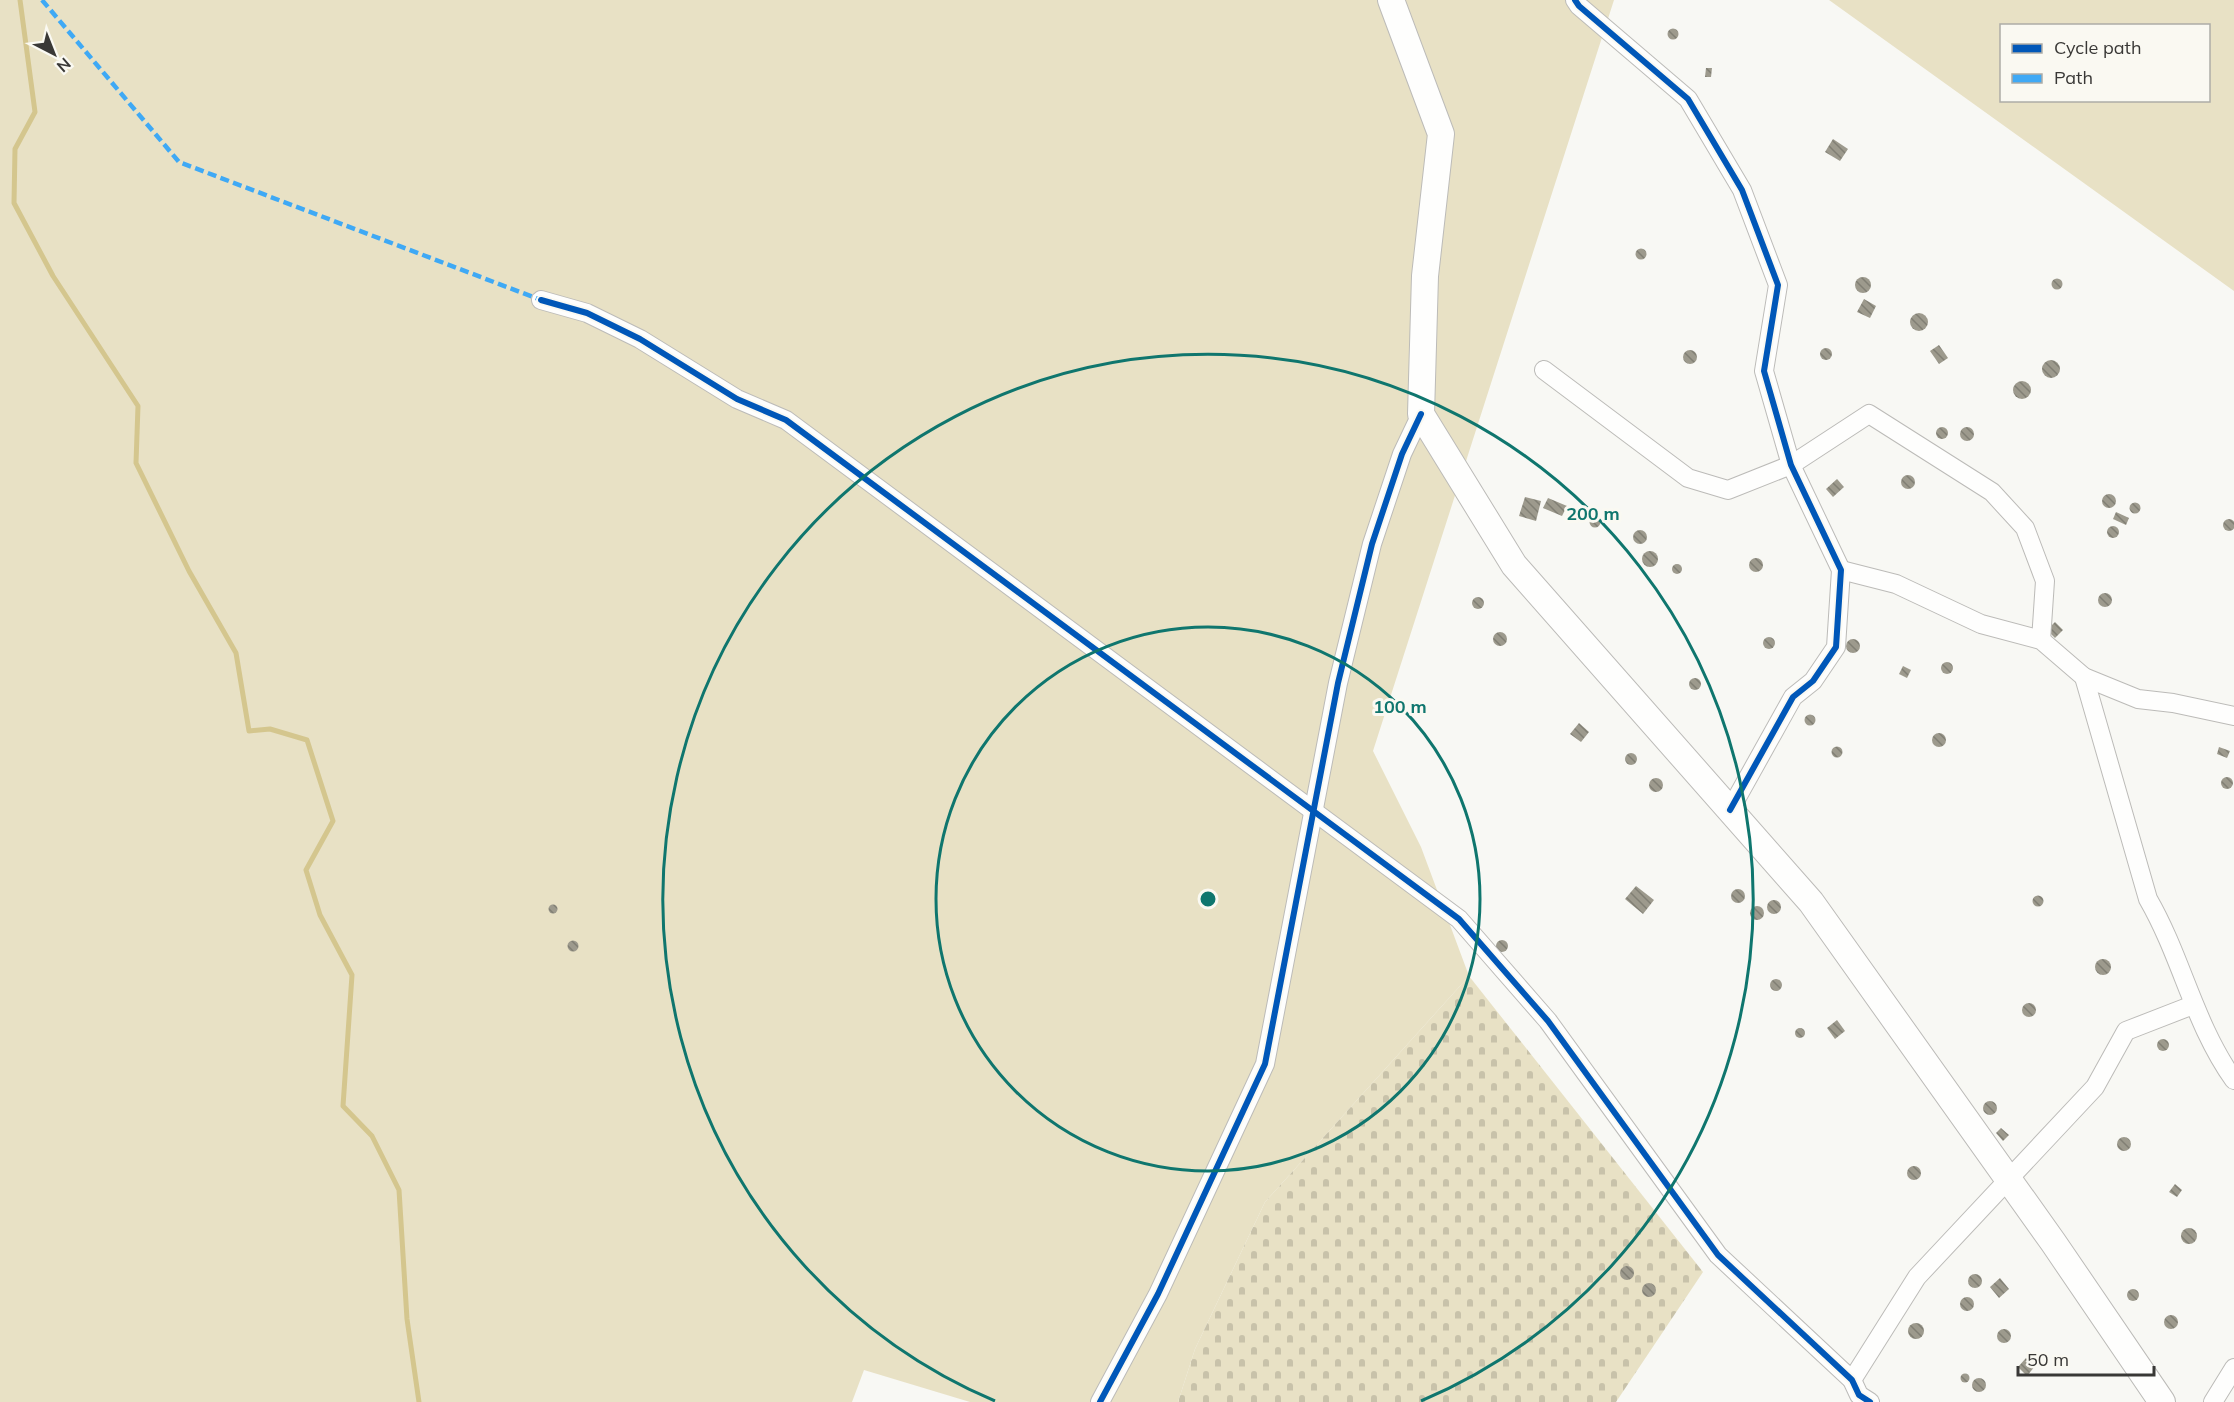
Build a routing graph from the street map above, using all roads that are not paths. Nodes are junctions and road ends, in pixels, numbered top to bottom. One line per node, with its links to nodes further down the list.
1 (1390, 0): 5 (main road)
2 (1575, 0): 6 (street)
3 (541, 300): 12 (street)
4 (1544, 370): 6 (street)
5 (1421, 414): 11 (main road); 12 (street)
6 (1791, 465): 7 (street); 8 (street)
7 (1841, 570): 8 (street); 11 (street)
8 (2041, 640): 9 (street)
9 (2084, 677): 10 (street); 13 (street)
10 (2234, 716)
11 (1730, 810): 15 (main road)
12 (1315, 811): 17 (street); 18 (street)
13 (2193, 1005): 14 (street); 15 (street)
14 (2234, 1080)
15 (2008, 1180): 17 (street); 20 (main road)
16 (2234, 1368): 21 (street)
17 (1852, 1380): 19 (street)
18 (1100, 1402)
19 (1870, 1402)
20 (2162, 1402)
21 (2213, 1402)

